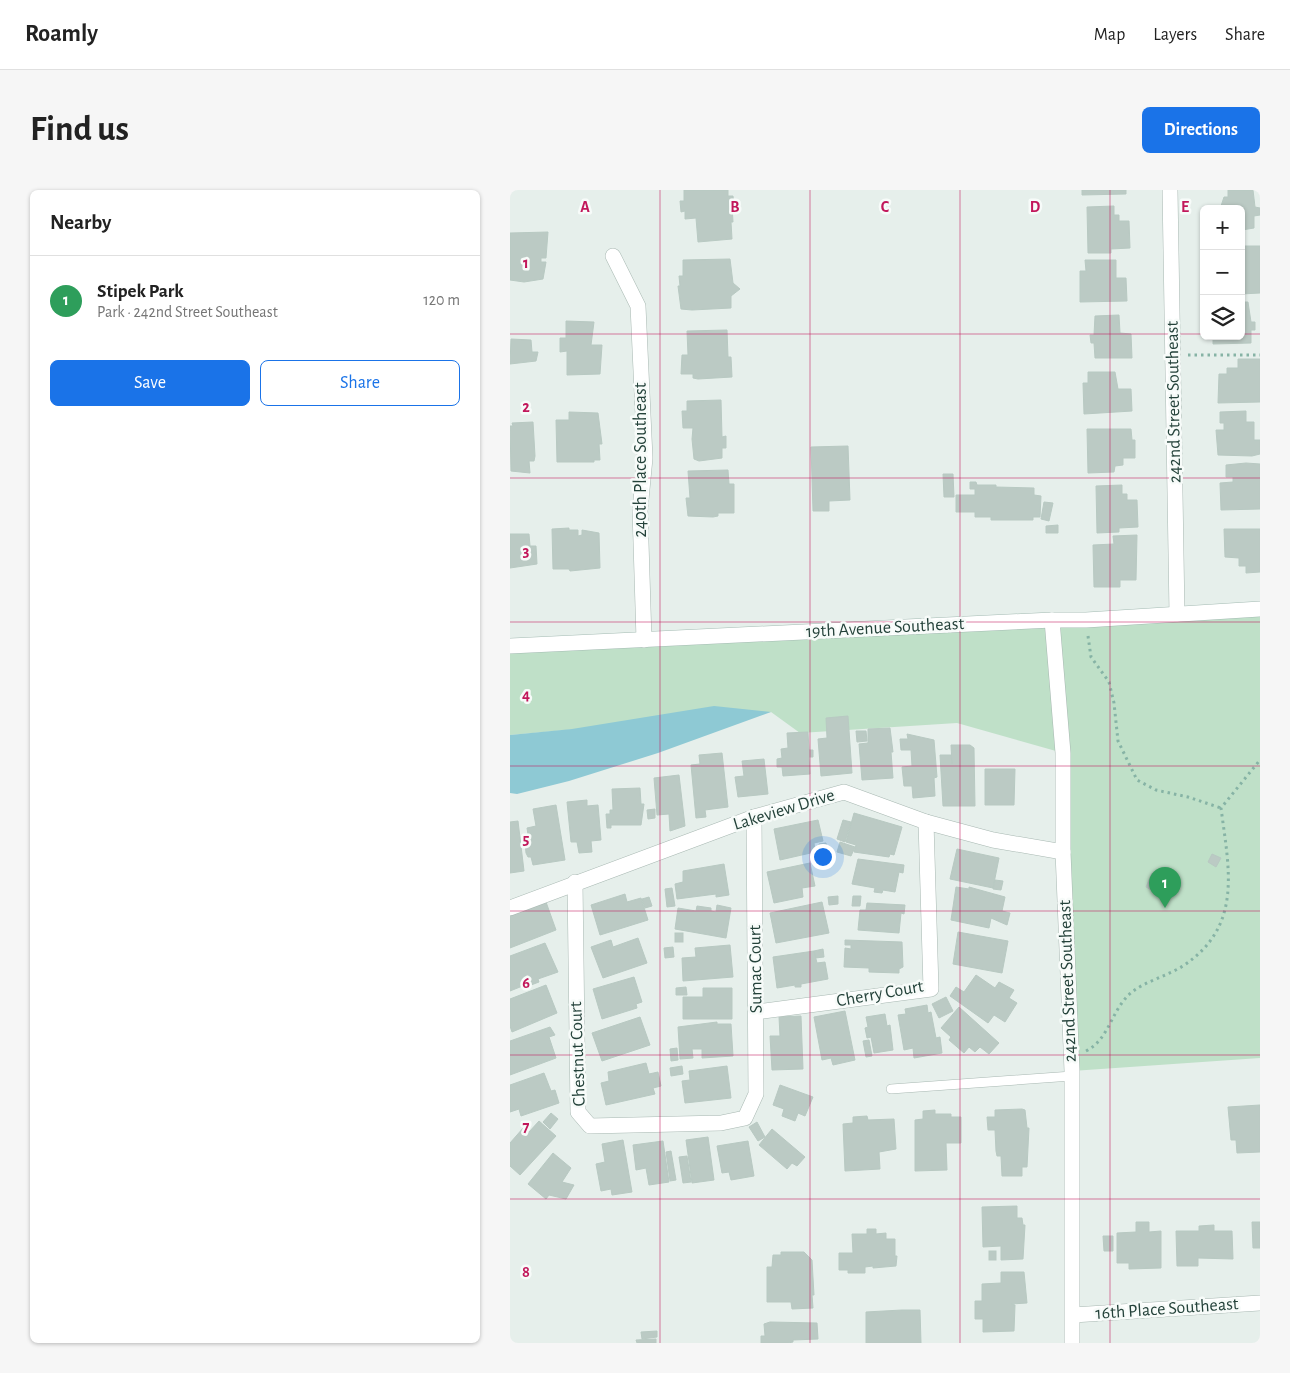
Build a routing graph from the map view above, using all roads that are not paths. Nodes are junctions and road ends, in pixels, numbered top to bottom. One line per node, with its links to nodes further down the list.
1 (1170, 190): 4 (street, 242nd Street Southeast)
2 (614, 256): 6 (street, 240th Place Southeast)
3 (1260, 609): 4 (street, 19th Avenue Southeast)
4 (1177, 614): 5 (street, 19th Avenue Southeast)
5 (1052, 620): 6 (street, 19th Avenue Southeast); 10 (street, 242nd Street Southeast)
6 (644, 640): 7 (street, 19th Avenue Southeast)
7 (510, 646)
8 (754, 817): 9 (street, Lakeview Drive); 11 (street, Lakeview Drive); 13 (street, Sumac Court)
9 (926, 822): 10 (street, Lakeview Drive); 13 (street, Cherry Court)
10 (1063, 852): 14 (street, 242nd Street Southeast)
11 (575, 882): 12 (street, Lakeview Drive); 16 (street, Chestnut Court)
12 (510, 908)
13 (756, 1012): 16 (street, Sumac Court)
14 (1072, 1076): 15 (lane); 18 (street, 242nd Street Southeast)
15 (891, 1089)
16 (745, 1118)
17 (1260, 1303): 18 (street, 16th Place Southeast)
18 (1073, 1315): 19 (street, 242nd Street Southeast)
19 (1072, 1343)

